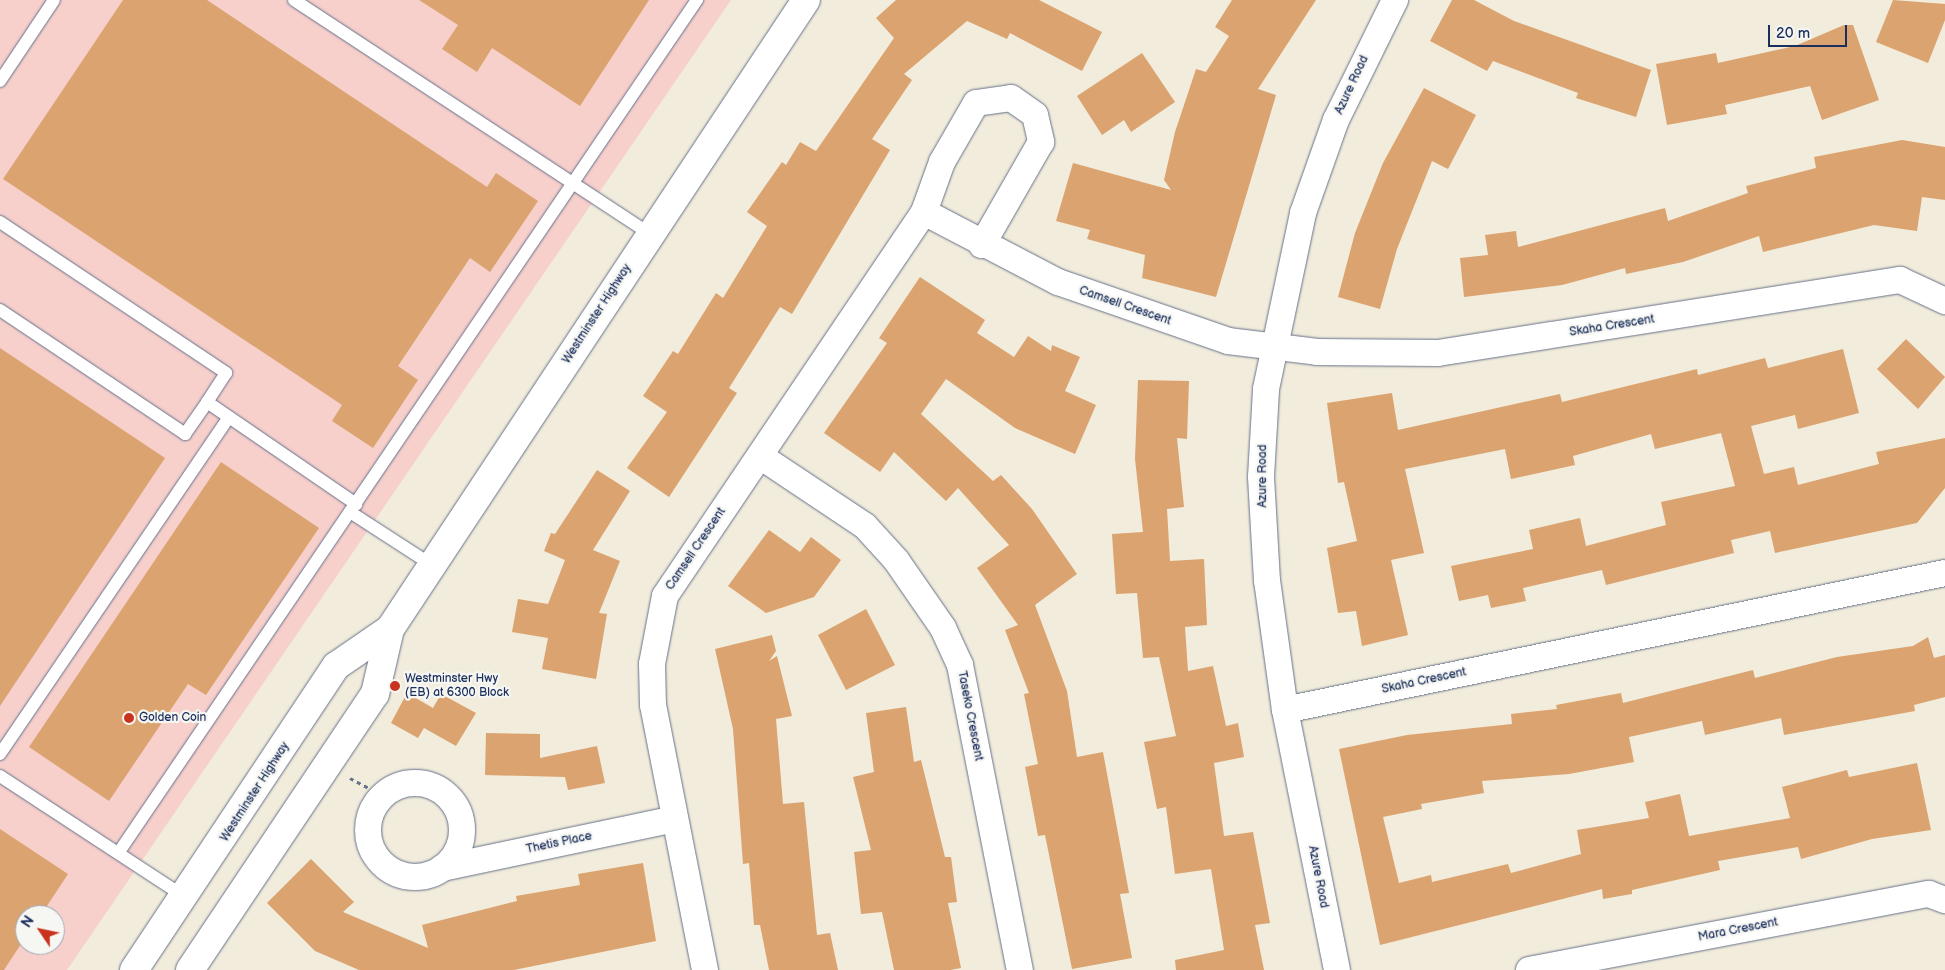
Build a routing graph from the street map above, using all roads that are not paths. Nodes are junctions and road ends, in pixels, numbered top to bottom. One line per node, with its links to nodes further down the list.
1 (54, 0): 6 (lane)
2 (294, 0): 7 (lane)
3 (698, 0): 7 (lane)
4 (806, 0): 10 (main road, Westminster Highway)
5 (1396, 0): 14 (street, Azure Road)
6 (0, 81)
7 (573, 184): 10 (lane); 18 (lane)
8 (924, 212): 11 (street, Camsell Crescent); 11 (street, Camsell Crescent); 17 (street, Camsell Crescent)
9 (0, 222): 15 (lane)
10 (650, 234): 19 (main road, Westminster Highway)
11 (982, 245): 14 (street, Camsell Crescent)
12 (1945, 301): 14 (street, Skaha Crescent)
13 (0, 310): 15 (lane)
14 (1273, 348): 22 (street, Azure Road)
15 (207, 402): 16 (lane)
16 (229, 417): 18 (lane); 23 (lane)
17 (760, 456): 25 (street, Camsell Crescent); 33 (street, Taseko Crescent)
18 (353, 508): 19 (lane); 26 (lane)
19 (432, 565): 21 (main road, Westminster Highway)
20 (1945, 573): 22 (street, Skaha Crescent)
21 (390, 629): 28 (main road, Westminster Highway); 31 (main road, Westminster Highway)
22 (1285, 710): 34 (street, Azure Road)
23 (0, 754)
24 (1, 777): 26 (lane)
25 (675, 818): 27 (street, Thetis Place); 32 (street, Camsell Crescent)
26 (119, 852): 28 (lane)
27 (442, 868)
28 (185, 897): 30 (main road, Westminster Highway)
29 (1945, 900): 35 (street, Mara Crescent)
30 (134, 970)
31 (190, 970)
32 (705, 970)
33 (1020, 970)
34 (1337, 970)
35 (1529, 970)

